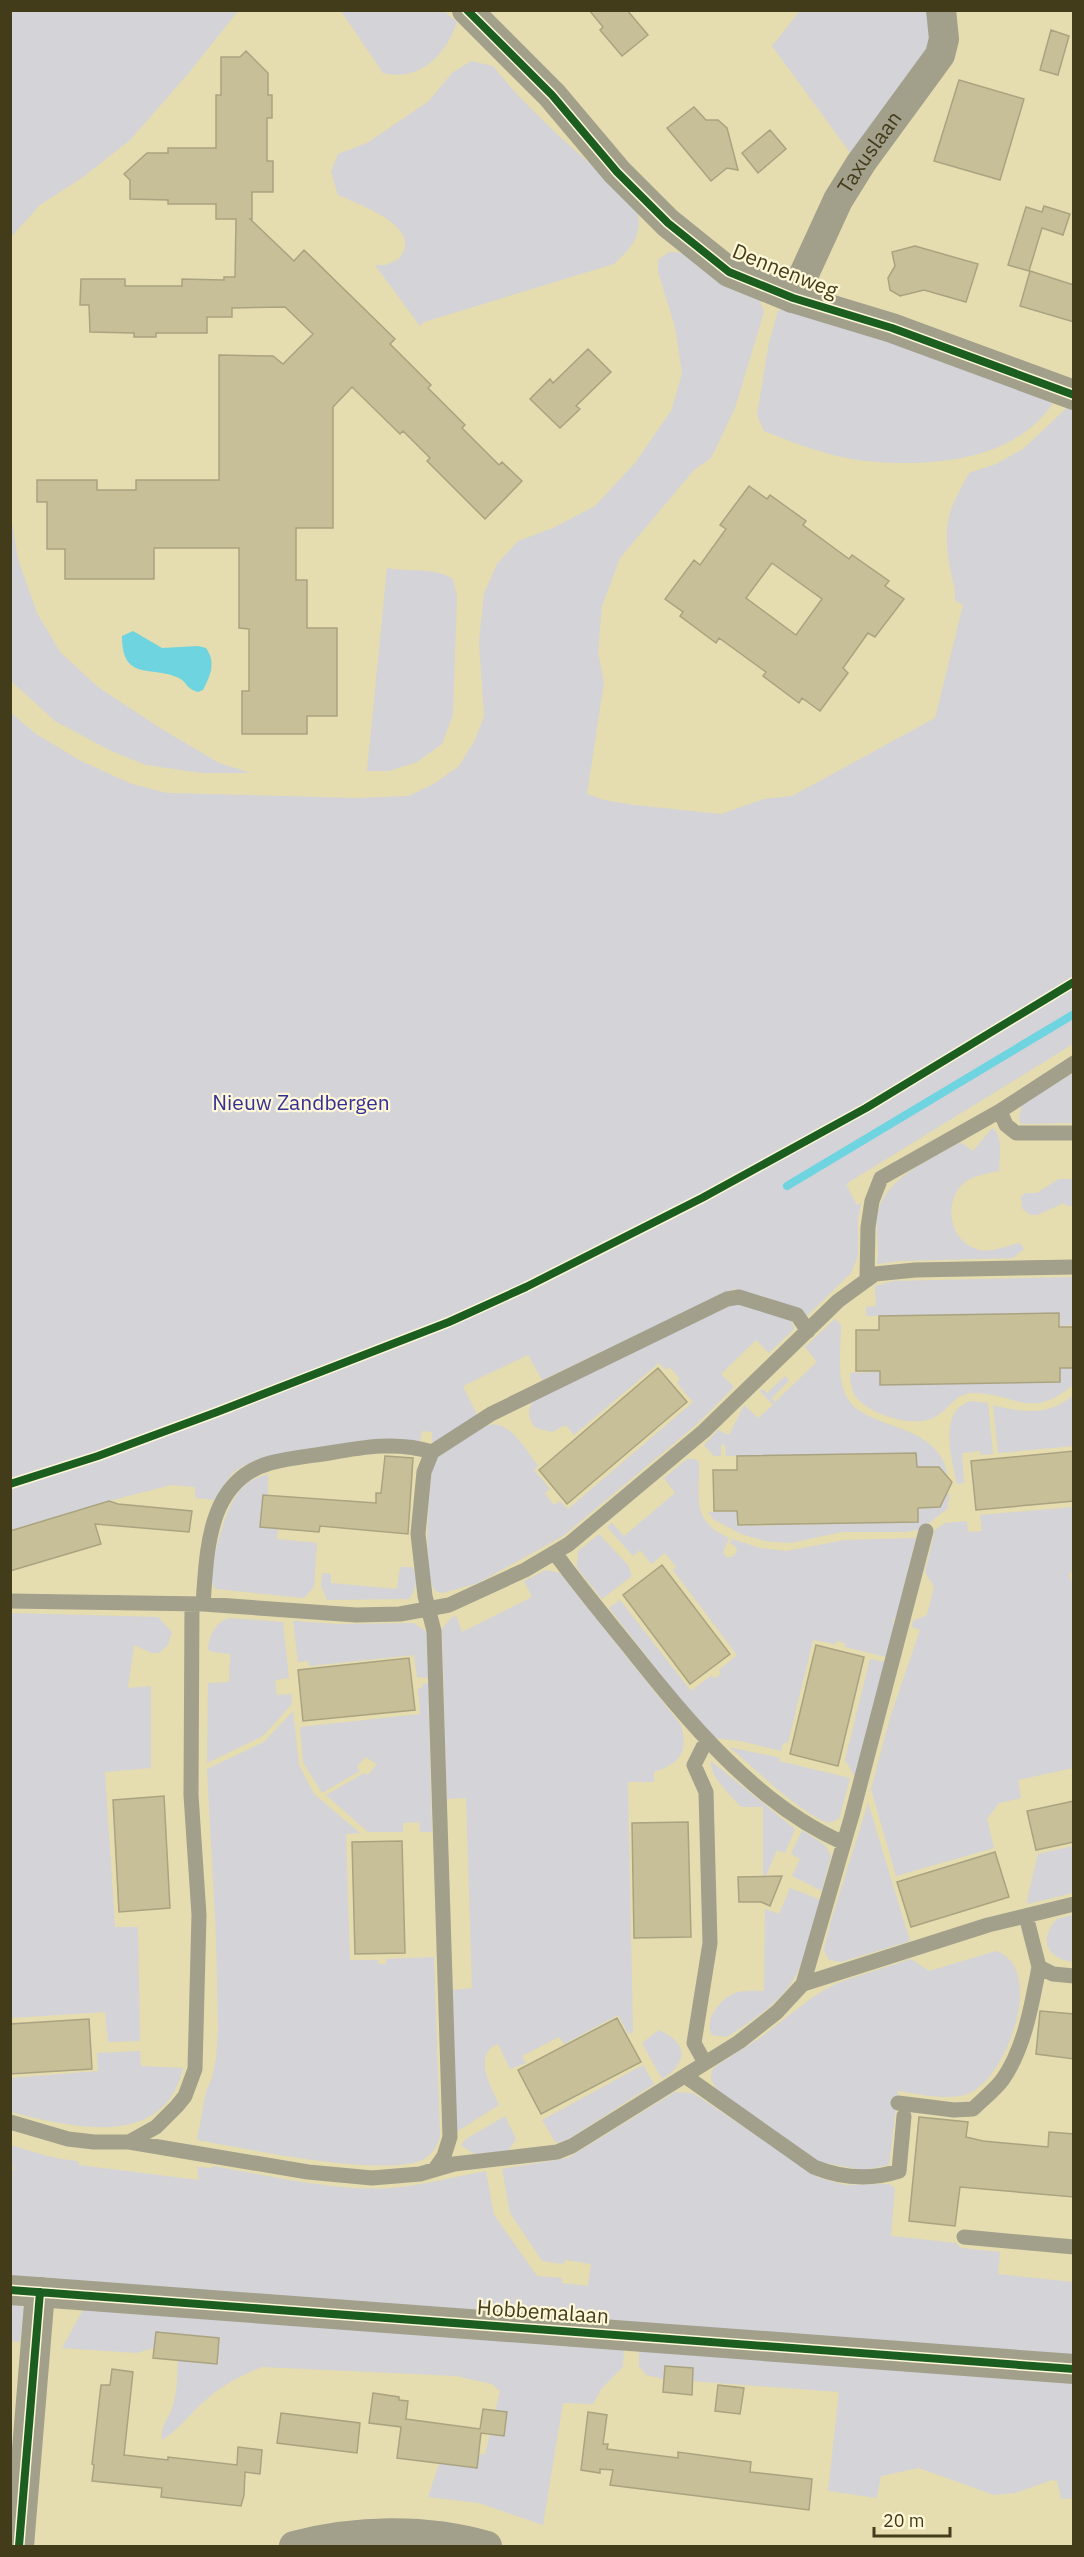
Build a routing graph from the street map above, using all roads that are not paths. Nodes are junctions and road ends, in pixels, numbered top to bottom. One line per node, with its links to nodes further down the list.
1 (467, 10): 3 (street, Dennenweg)
2 (941, 10): 3 (street, Taxuslaan)
3 (793, 298): 4 (street, Dennenweg)
4 (1074, 395)
5 (1074, 1063): 6 (lane)
6 (1000, 1111): 7 (lane); 9 (lane)
7 (1074, 1133)
8 (1074, 1267): 9 (lane)
9 (867, 1280): 10 (lane)
10 (808, 1331): 11 (lane); 13 (lane)
11 (432, 1452): 15 (lane); 16 (lane)
12 (926, 1531): 18 (lane)
13 (555, 1552): 16 (lane); 17 (lane)
14 (10, 1601): 15 (lane)
15 (197, 1604): 16 (lane); 27 (lane)
16 (429, 1609): 28 (lane)
17 (709, 1743): 18 (lane); 24 (lane)
18 (844, 1843): 23 (lane)
19 (1074, 1904): 20 (lane)
20 (1026, 1916): 21 (lane); 23 (lane)
21 (1039, 1966): 22 (lane); 25 (lane)
22 (1074, 1976)
23 (803, 1984): 24 (lane)
24 (705, 2063): 25 (lane)
25 (685, 2076): 28 (lane)
26 (10, 2122): 27 (lane)
27 (129, 2142): 28 (lane)
28 (435, 2169)
29 (964, 2237): 30 (lane)
30 (1074, 2247)
31 (25, 2291): 32 (street, Hobbemalaan); 33 (street)
32 (1074, 2369)
33 (19, 2547)
34 (294, 2547): 35 (street)
35 (487, 2547)

